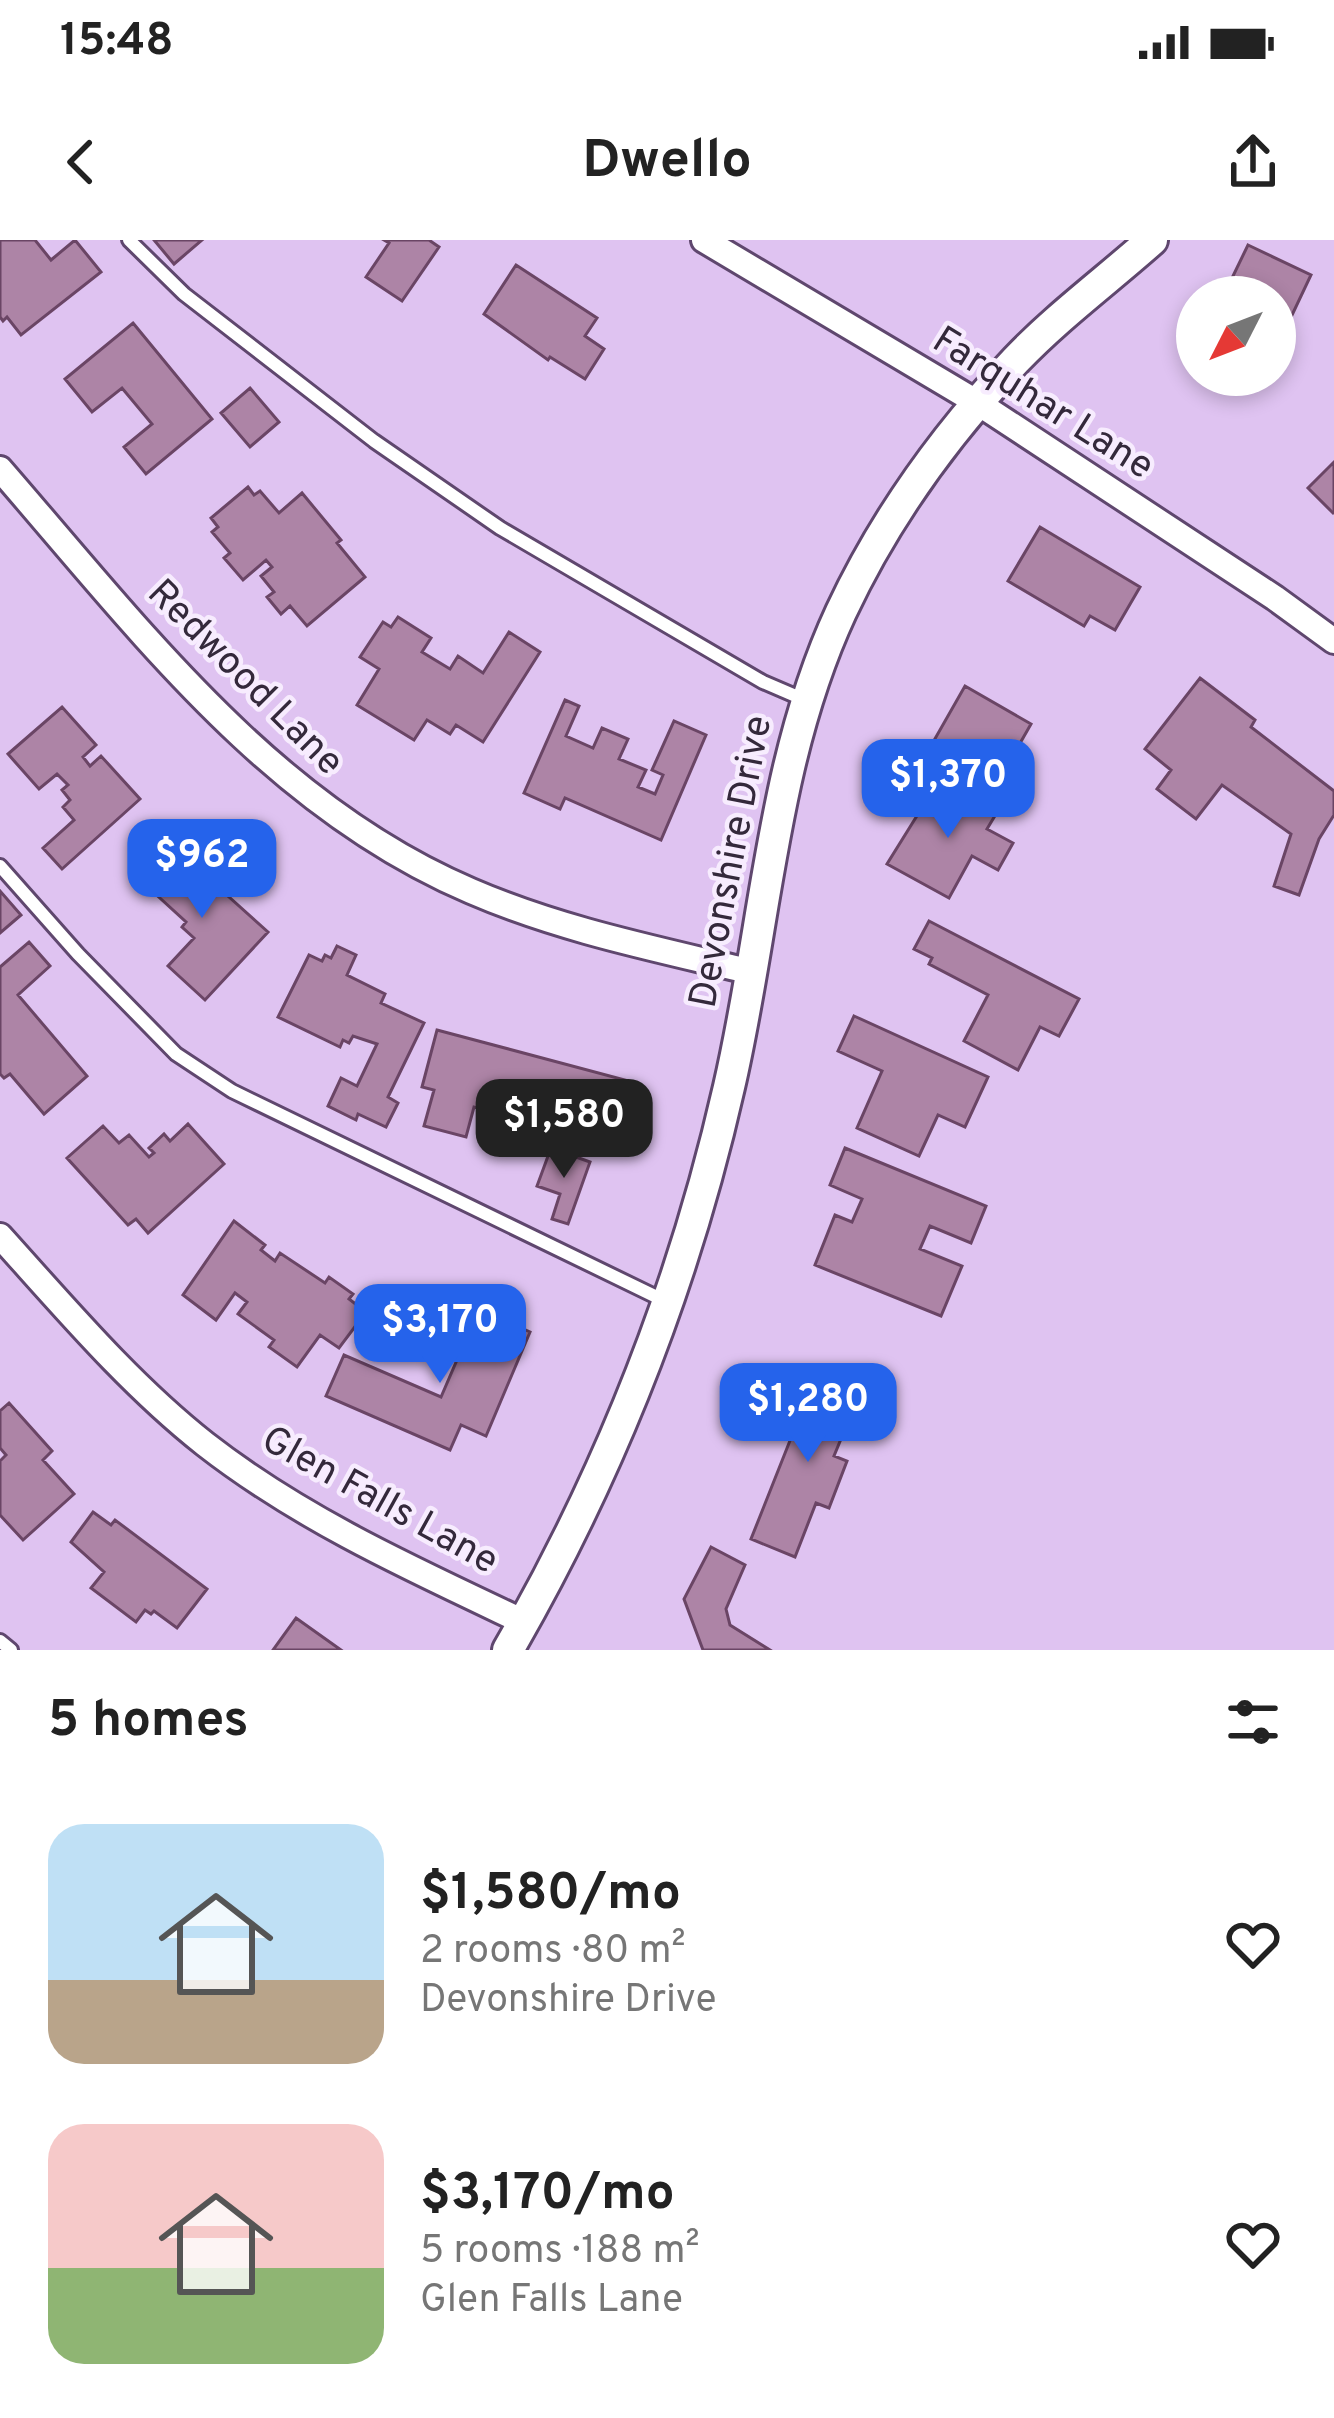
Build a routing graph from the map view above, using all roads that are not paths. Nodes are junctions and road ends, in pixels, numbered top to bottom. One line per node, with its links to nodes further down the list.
1 (129, 240): 7 (lane)
2 (704, 240): 4 (street, Farquhar Lane)
3 (1152, 240): 4 (street, Devonshire Drive)
4 (978, 403): 6 (street, Farquhar Lane); 7 (street, Devonshire Drive)
5 (0, 469): 9 (street, Redwood Lane)
6 (1334, 641)
7 (805, 700): 9 (street, Devonshire Drive)
8 (0, 866): 11 (lane)
9 (752, 972): 11 (street, Devonshire Drive)
10 (0, 1235): 12 (street, Glen Falls Lane)
11 (668, 1303): 12 (street, Devonshire Drive)
12 (524, 1622): 15 (street, Devonshire Drive)
13 (0, 1641): 14 (lane)
14 (11, 1650)
15 (508, 1650)

